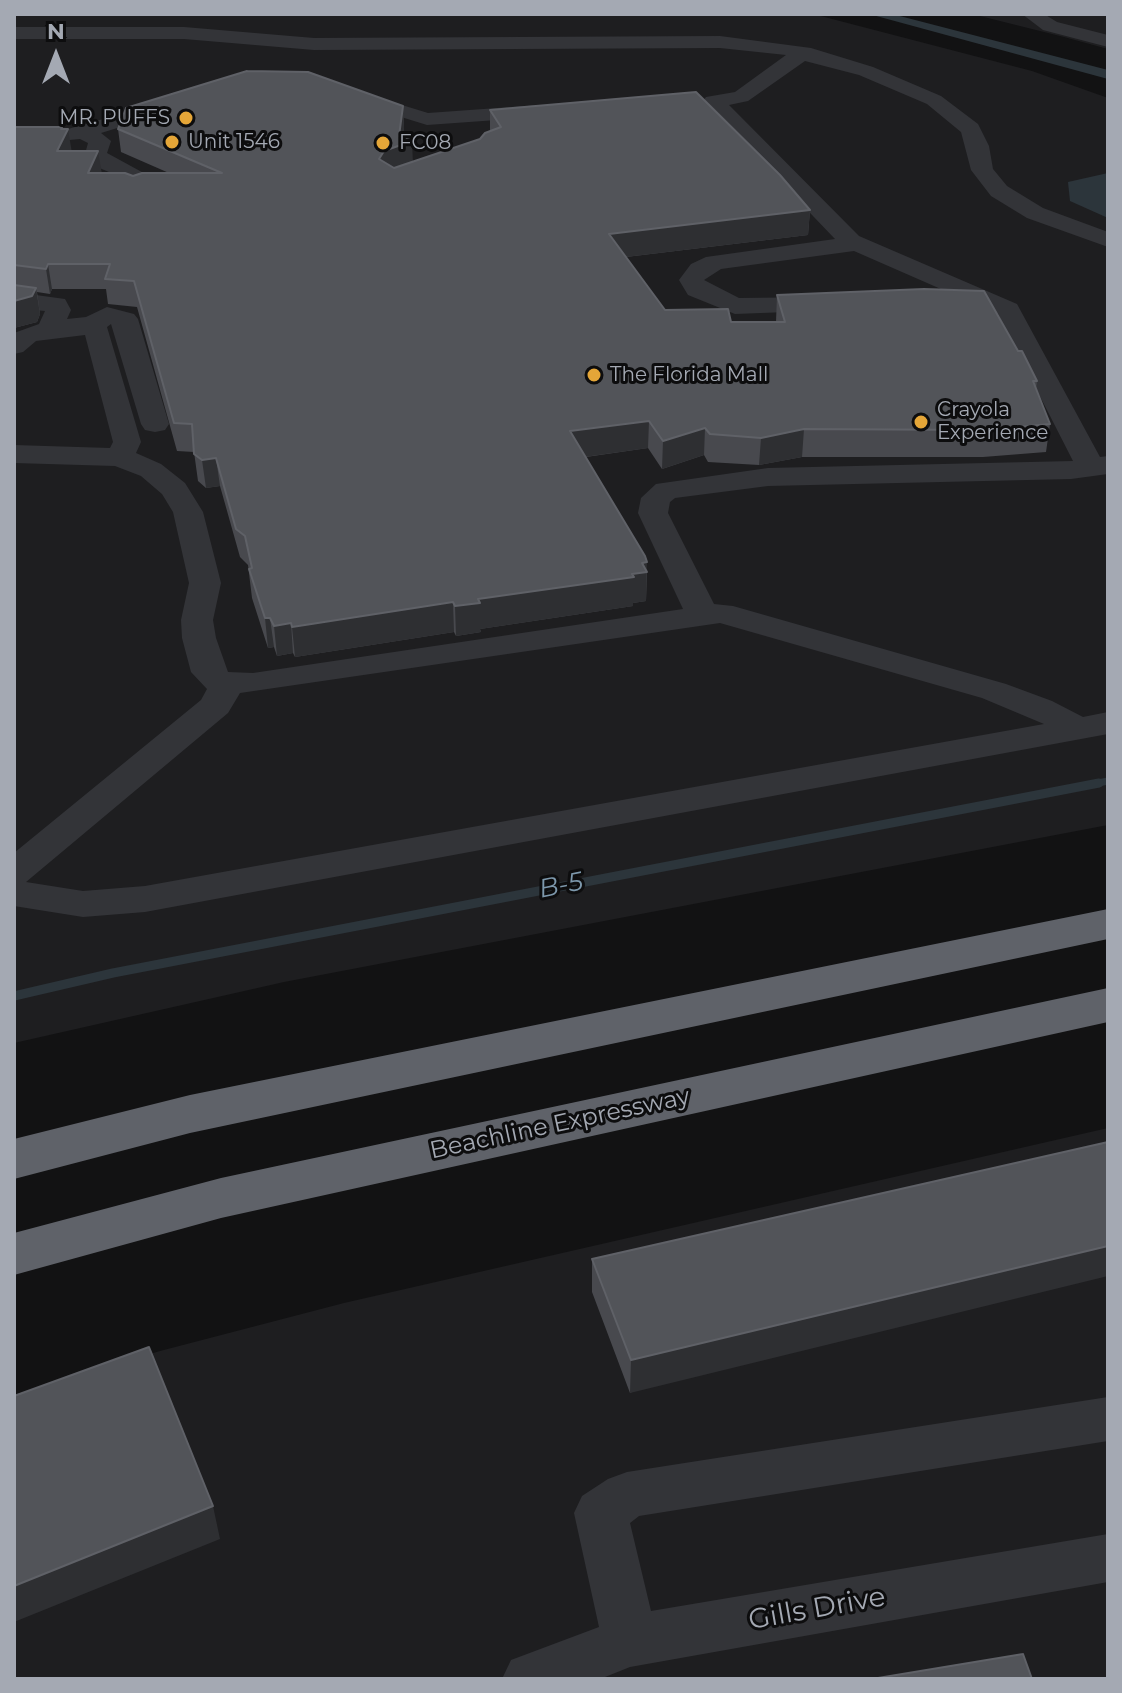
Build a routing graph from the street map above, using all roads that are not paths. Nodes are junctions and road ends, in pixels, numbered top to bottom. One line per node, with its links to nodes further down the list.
1 (1031, 14): 4 (street)
2 (555, 17): 5 (street)
3 (14, 33): 5 (street)
4 (1108, 41)
5 (556, 43): 6 (street)
6 (804, 52): 15 (street); 16 (street)
7 (327, 87): 10 (street)
8 (190, 100): 11 (street)
9 (564, 114): 10 (street)
10 (442, 120): 13 (street)
11 (84, 132): 12 (street); 14 (street)
12 (14, 138)
13 (462, 142)
14 (135, 190)
15 (1108, 240)
16 (855, 244): 18 (street); 20 (street)
17 (14, 300): 22 (street)
18 (995, 302): 19 (street); 29 (street)
19 (926, 303)
20 (859, 305)
21 (91, 326): 22 (street); 24 (street); 25 (street)
22 (50, 329): 23 (street)
23 (14, 346)
24 (134, 351): 25 (street); 26 (street)
25 (105, 354): 26 (street)
26 (118, 403): 28 (street)
27 (14, 454): 28 (street)
28 (120, 457): 31 (street)
29 (1099, 466): 30 (street)
30 (702, 614): 31 (street); 32 (street)
31 (227, 684): 33 (street)
32 (1092, 725): 34 (street)
33 (14, 873)
34 (14, 893)
35 (1108, 924): 37 (highway)
36 (1108, 1005): 38 (highway, Beachline Expressway)
37 (14, 1159)
38 (14, 1254)
39 (1108, 1419): 41 (street)
40 (1108, 1558): 41 (street, Gills Drive)
41 (630, 1641): 42 (street, Gills Drive)
42 (531, 1679)

